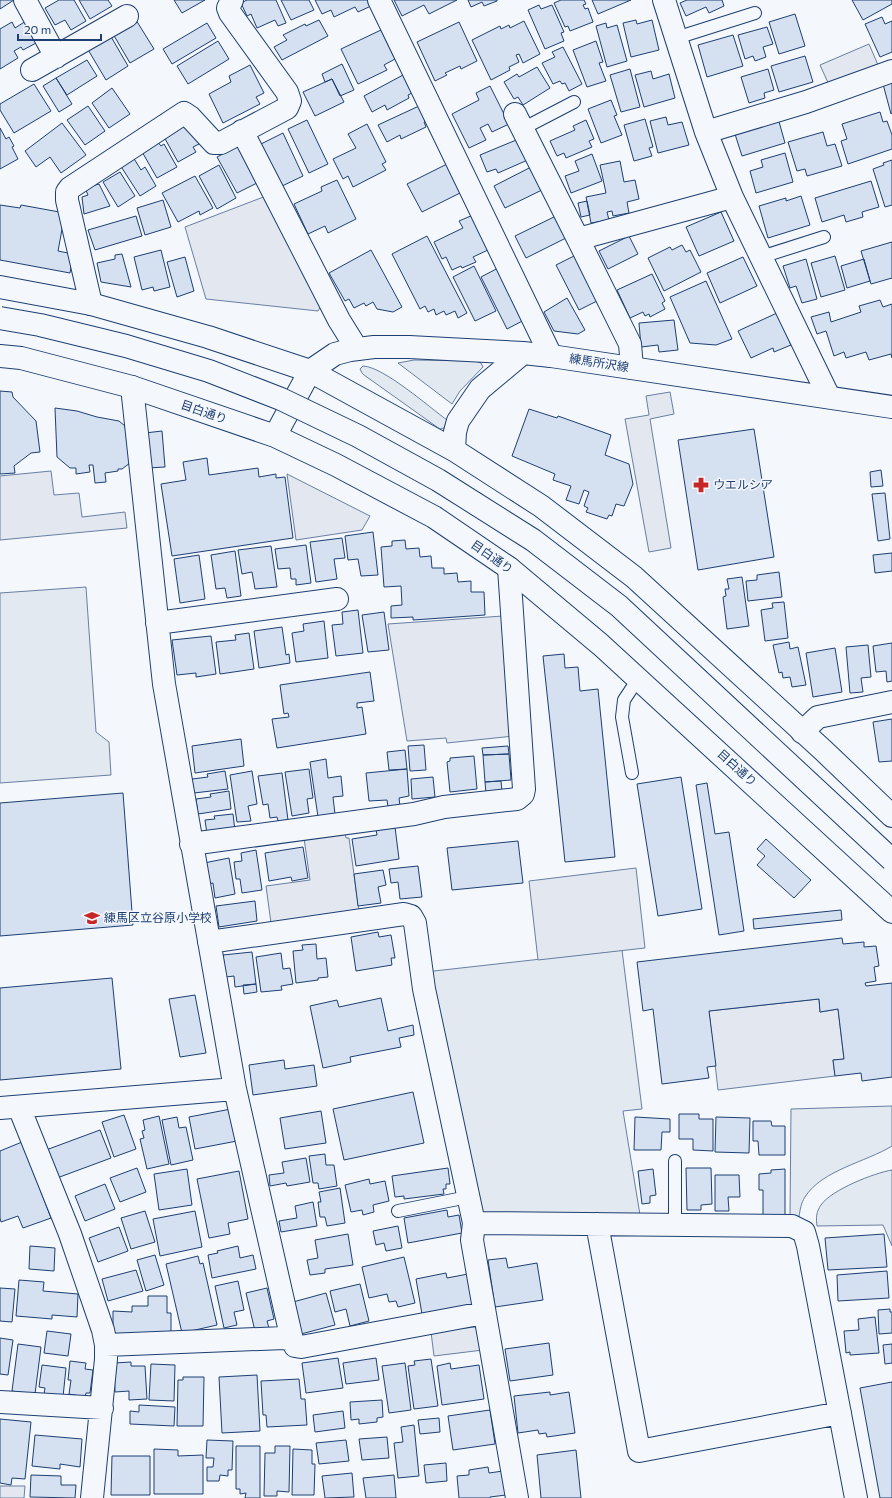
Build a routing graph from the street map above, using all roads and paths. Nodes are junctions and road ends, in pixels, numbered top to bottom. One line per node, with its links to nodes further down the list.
1 (25, 0): 8 (street)
2 (231, 0): 13 (street)
3 (379, 0): 25 (street)
4 (664, 0): 7 (street)
5 (755, 13): 7 (lane)
6 (127, 16): 8 (street)
7 (676, 38): 14 (street)
8 (56, 57): 9 (street)
9 (32, 70)
10 (892, 71): 14 (street)
11 (574, 102): 12 (lane)
12 (519, 121): 17 (street)
13 (242, 131): 20 (street); 22 (street)
14 (706, 132): 15 (street)
15 (732, 197): 17 (street); 18 (street)
16 (824, 237): 18 (lane)
17 (578, 239): 26 (street)
18 (761, 257): 29 (street)
19 (0, 287): 20 (street)
20 (91, 304): 27 (street)
21 (0, 318): 42 (street, bridge)
22 (358, 349): 23 (street, 練馬所沢線); 27 (street, 練馬所沢線)
23 (523, 353): 25 (street, 練馬所沢線); 32 (street)
24 (0, 356): 28 (street, 目白通り)
25 (551, 356): 26 (street, 練馬所沢線)
26 (632, 368): 29 (street, 練馬所沢線)
27 (310, 371): 31 (street); 32 (street)
28 (132, 387): 31 (street, 目白通り); 35 (street)
29 (829, 397): 30 (street, 練馬所沢線)
30 (892, 407)
31 (276, 436): 33 (street, 目白通り)
32 (454, 450): 38 (street)
33 (509, 568): 36 (street, 目白通り); 41 (street)
34 (337, 599): 35 (street)
35 (157, 623): 41 (street)
36 (638, 679): 39 (lane); 43 (street, 目白通り)
37 (892, 702): 38 (street)
38 (802, 732): 40 (street)
39 (632, 773)
40 (892, 816)
41 (191, 844): 44 (street)
42 (892, 860)
43 (892, 912)
44 (209, 942): 45 (street); 48 (street)
45 (235, 1089): 46 (street); 54 (street)
46 (9, 1107): 55 (street)
47 (675, 1161): 52 (lane)
48 (468, 1197): 49 (lane); 50 (street)
49 (398, 1211)
50 (474, 1223): 51 (street); 53 (street)
51 (597, 1224): 52 (street); 58 (street)
52 (675, 1225): 58 (street)
53 (484, 1314): 54 (street); 60 (street)
54 (292, 1340): 55 (street)
55 (106, 1345): 57 (street)
56 (0, 1402): 57 (street)
57 (102, 1408): 59 (street)
58 (840, 1413): 61 (street)
59 (92, 1498)
60 (517, 1498)
61 (856, 1498)

